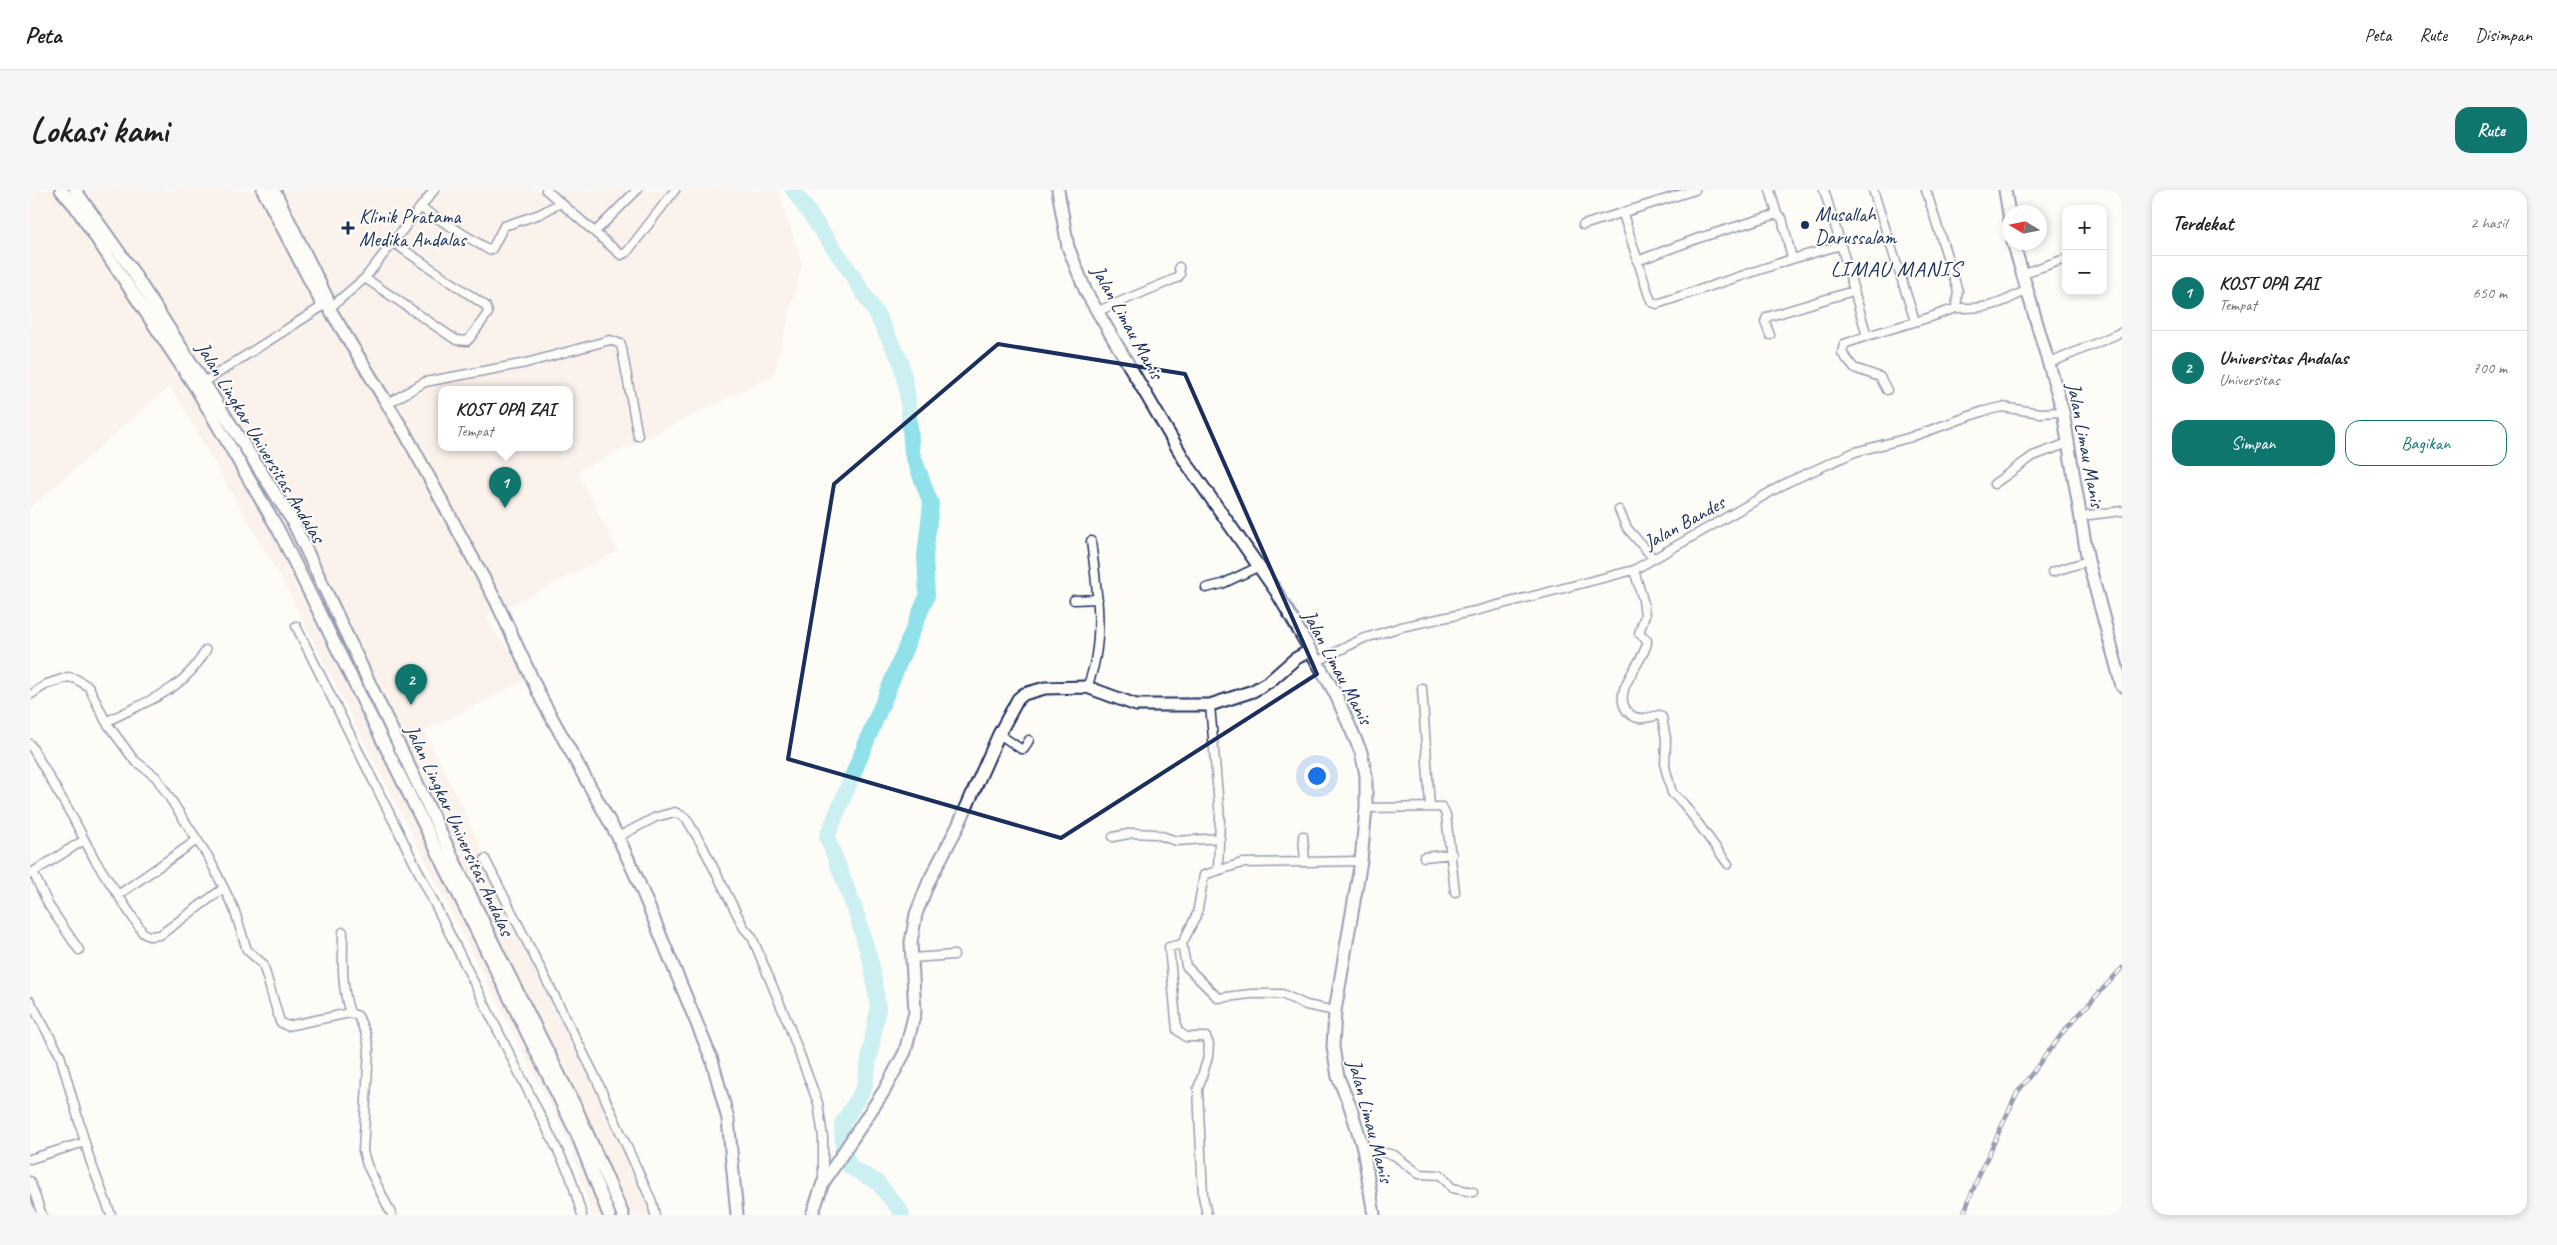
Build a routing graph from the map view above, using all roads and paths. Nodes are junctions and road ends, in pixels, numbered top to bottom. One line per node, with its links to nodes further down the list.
1 (61, 190): 30 (street, Jalan Lingkar Universitas Andalas)
2 (74, 190): 30 (street, Jalan Lingkar Universitas Andalas)
3 (262, 190): 35 (street)
4 (274, 190): 35 (street)
5 (434, 190): 18 (street)
6 (546, 190): 16 (street)
7 (636, 190): 22 (street)
8 (675, 190): 22 (street)
9 (1058, 190): 37 (street, Jalan Limau Manis)
10 (1695, 190): 19 (street)
11 (1770, 190): 20 (street)
12 (1824, 190): 24 (street)
13 (1873, 190): 38 (street)
14 (1926, 190): 36 (street)
15 (2005, 190): 17 (street)
16 (560, 203): 18 (street); 22 (street)
17 (2008, 205)
18 (421, 208): 23 (street)
19 (1622, 214): 21 (street); 28 (street)
20 (1777, 214): 26 (street); 28 (street)
21 (1583, 225)
22 (595, 232)
23 (394, 243): 32 (street); 32 (street)
24 (1841, 245): 26 (street); 33 (street)
25 (2015, 250): 31 (street, Jalan Limau Manis)
26 (1792, 259): 28 (street)
27 (2062, 260): 31 (street)
28 (1637, 261)
29 (1179, 267): 37 (street)
30 (124, 269): 43 (street, Jalan Lingkar Universitas Andalas)
31 (2022, 274): 34 (street, Jalan Limau Manis)
32 (365, 278): 35 (street)
33 (1854, 290): 40 (street); 41 (street)
34 (2026, 290): 36 (street); 42 (street, Jalan Limau Manis)
35 (327, 305): 43 (street); 45 (street)
36 (1956, 308): 38 (street)
37 (1098, 311): 56 (street, Jalan Limau Manis)
38 (1915, 321): 41 (street)
39 (2122, 332): 42 (street)
40 (1770, 335)
41 (1867, 336): 44 (street)
42 (2050, 363): 46 (street, Jalan Limau Manis)
43 (200, 385): 112 (street, Jalan Lingkar Universitas Andalas); 113 (street, Jalan Lingkar Universitas Andalas)
44 (1887, 390)
45 (388, 404): 47 (street); 78 (street)
46 (2063, 412): 48 (street, Jalan Limau Manis); 54 (street, Jalan Bandes)
47 (638, 436)
48 (2068, 443): 49 (street); 52 (street, Jalan Limau Manis)
49 (1994, 484)
50 (1619, 510): 54 (street)
51 (2122, 511): 52 (street)
52 (2081, 516): 55 (street, Jalan Limau Manis)
53 (1091, 541): 61 (street)
54 (1653, 558): 57 (street, Jalan Bandes)
55 (2088, 561): 58 (street); 66 (street, Jalan Limau Manis)
56 (1260, 566): 59 (street); 64 (street, Jalan Limau Manis)
57 (1634, 570): 65 (street, Jalan Bandes); 88 (street)
58 (2052, 572)
59 (1206, 588)
60 (1074, 600): 61 (street)
61 (1098, 600): 67 (street)
62 (296, 626): 111 (street)
63 (206, 650): 71 (street)
64 (1309, 650): 65 (street, Jalan Limau Manis); 70 (street)
65 (1316, 662): 76 (street, Jalan Limau Manis)
66 (2122, 686)
67 (1088, 688): 70 (street); 72 (street)
68 (1422, 688): 75 (street)
69 (30, 695): 71 (street)
70 (1210, 706): 80 (street)
71 (106, 722): 82 (street)
72 (999, 734): 73 (street); 98 (street)
73 (1029, 740)
74 (30, 744): 81 (street)
75 (1430, 806): 76 (street); 83 (street)
76 (1366, 808): 86 (street, Jalan Limau Manis)
77 (1303, 836): 87 (street)
78 (618, 837): 106 (street); 115 (street)
79 (1113, 837): 80 (street)
80 (1220, 838): 89 (street)
81 (84, 840): 90 (street); 93 (street)
82 (197, 840): 91 (street); 93 (street)
83 (1452, 854): 84 (street); 92 (street)
84 (1424, 857)
85 (485, 859): 114 (street)
86 (1361, 861): 87 (street); 100 (street, Jalan Limau Manis)
87 (1305, 862): 89 (street)
88 (1728, 864)
89 (1218, 869): 95 (street)
90 (31, 873): 96 (street)
91 (224, 888): 93 (street); 101 (street)
92 (1455, 892)
93 (118, 895)
94 (343, 932): 101 (street)
95 (1182, 944): 100 (street); 117 (street)
96 (79, 950)
97 (954, 954): 98 (street)
98 (912, 958): 106 (street)
99 (30, 1001): 102 (street)
100 (1335, 1011): 103 (street, Jalan Limau Manis)
101 (350, 1013): 110 (street)
102 (85, 1142): 104 (street); 109 (street)
103 (1363, 1148): 107 (street); 118 (street, Jalan Limau Manis)
104 (30, 1159)
105 (30, 1181): 108 (street)
106 (823, 1184): 116 (street)
107 (1474, 1192)
108 (42, 1215)
109 (111, 1215)
110 (392, 1215)
111 (582, 1215)
112 (609, 1215)
113 (623, 1215)
114 (655, 1215)
115 (737, 1215)
116 (812, 1215)
117 (1208, 1215)
118 (1374, 1215)

